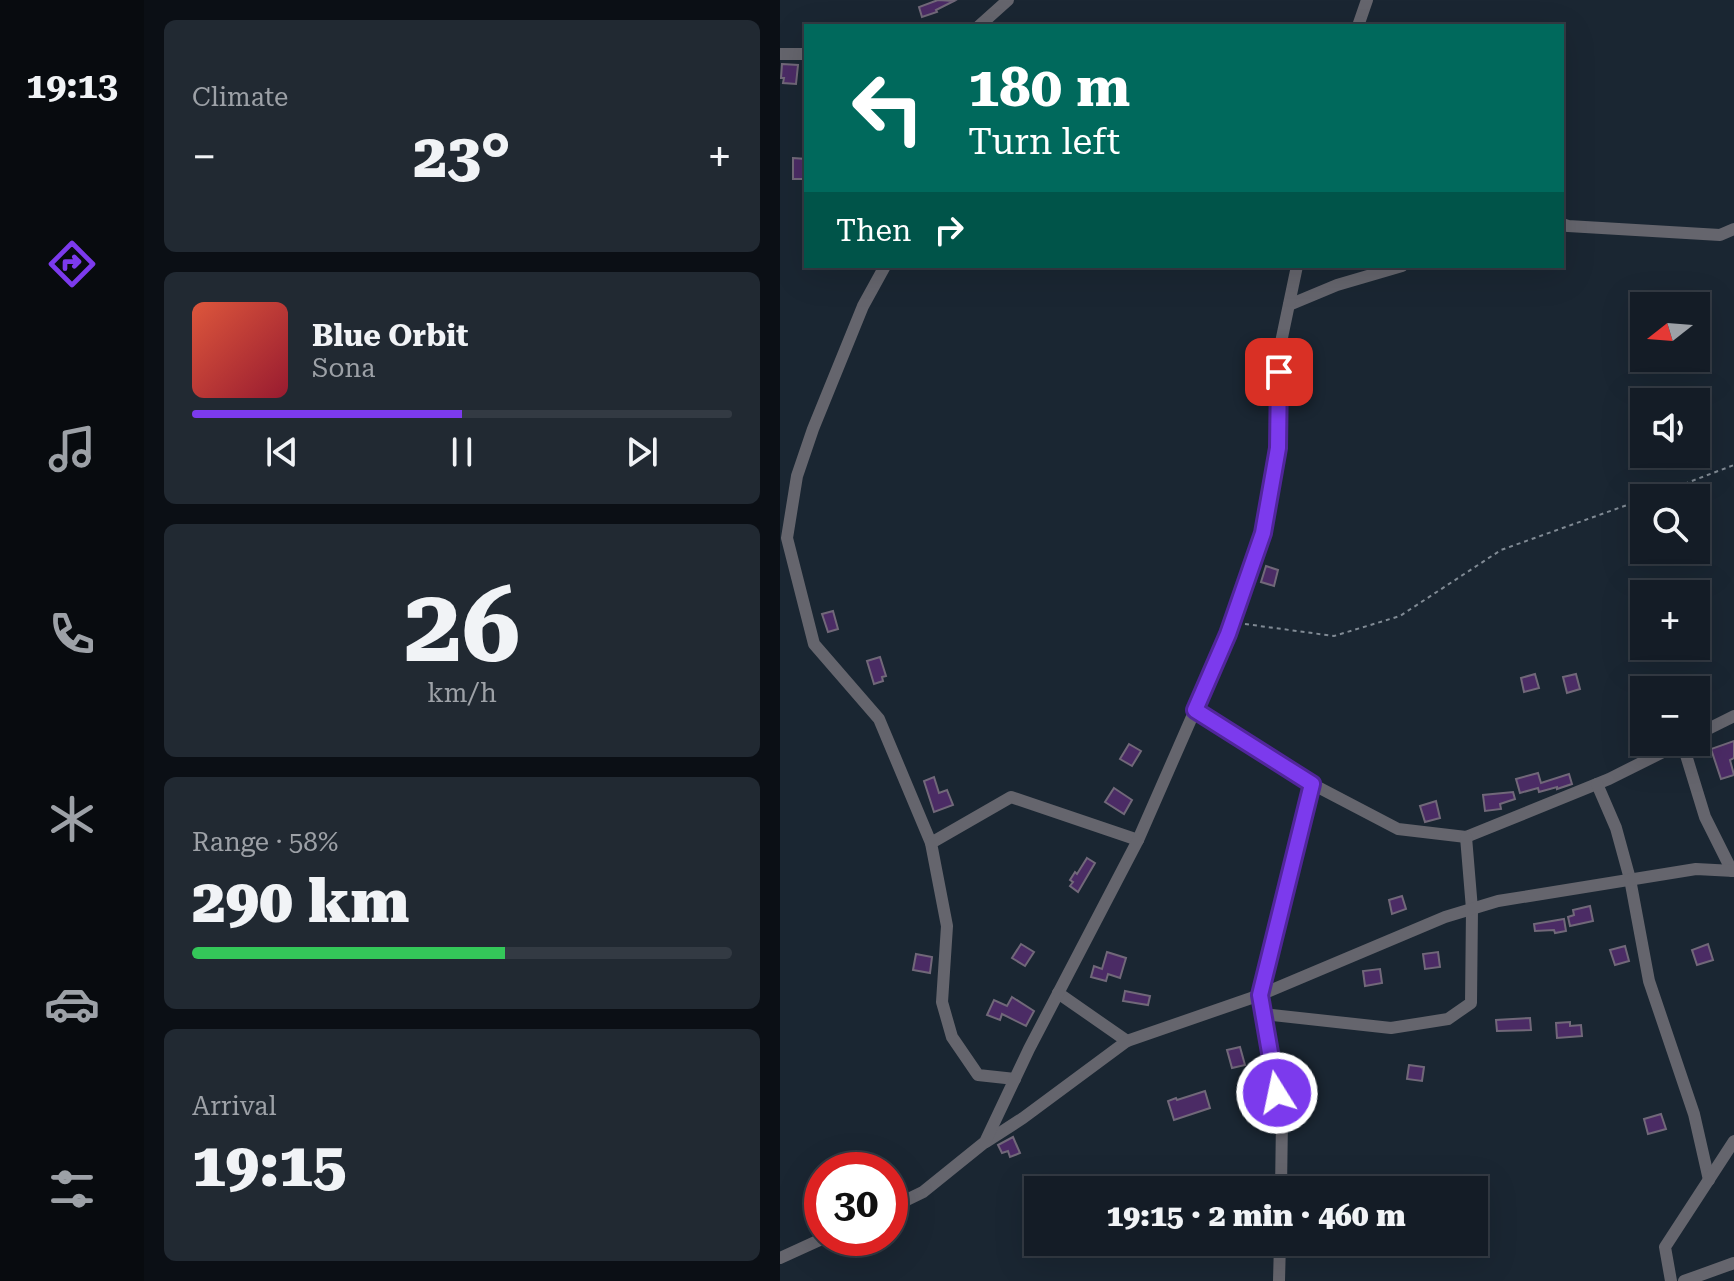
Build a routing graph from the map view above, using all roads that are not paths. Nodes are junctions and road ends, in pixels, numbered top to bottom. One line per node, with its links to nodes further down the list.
1 (1008, 0): 3 (street)
2 (1367, 0): 4 (street)
3 (981, 24)
4 (1359, 24)
5 (780, 54): 6 (street)
6 (804, 54)
7 (1564, 225): 8 (street)
8 (1734, 229)
9 (884, 268): 22 (street)
10 (1297, 268): 12 (street)
11 (1395, 268): 12 (street)
12 (1289, 305): 13 (street)
13 (1195, 710): 18 (street); 21 (street)
14 (1734, 716): 15 (street)
15 (1710, 728)
16 (1654, 756): 19 (street)
17 (1687, 756): 23 (street)
18 (1312, 784): 20 (street); 27 (street)
19 (1597, 784): 20 (street); 24 (street)
20 (1466, 837): 25 (street)
21 (1138, 840): 22 (street); 26 (street)
22 (931, 843): 30 (street)
23 (1733, 871): 24 (street)
24 (1630, 879): 25 (street); 34 (street)
25 (1472, 909): 27 (street); 28 (street)
26 (1058, 993): 29 (street); 30 (street)
27 (1260, 995): 28 (street); 29 (street)
28 (1264, 1014): 33 (street)
29 (1127, 1041): 32 (street)
30 (1015, 1079): 32 (street)
31 (1734, 1141): 34 (street)
32 (985, 1142): 35 (street)
33 (1281, 1176)
34 (1709, 1180): 41 (street)
35 (908, 1199)
36 (804, 1247): 38 (street)
37 (1280, 1256): 40 (street)
38 (780, 1258)
39 (1734, 1263): 42 (street)
40 (1279, 1281)
41 (1671, 1281)
42 (1684, 1281)

